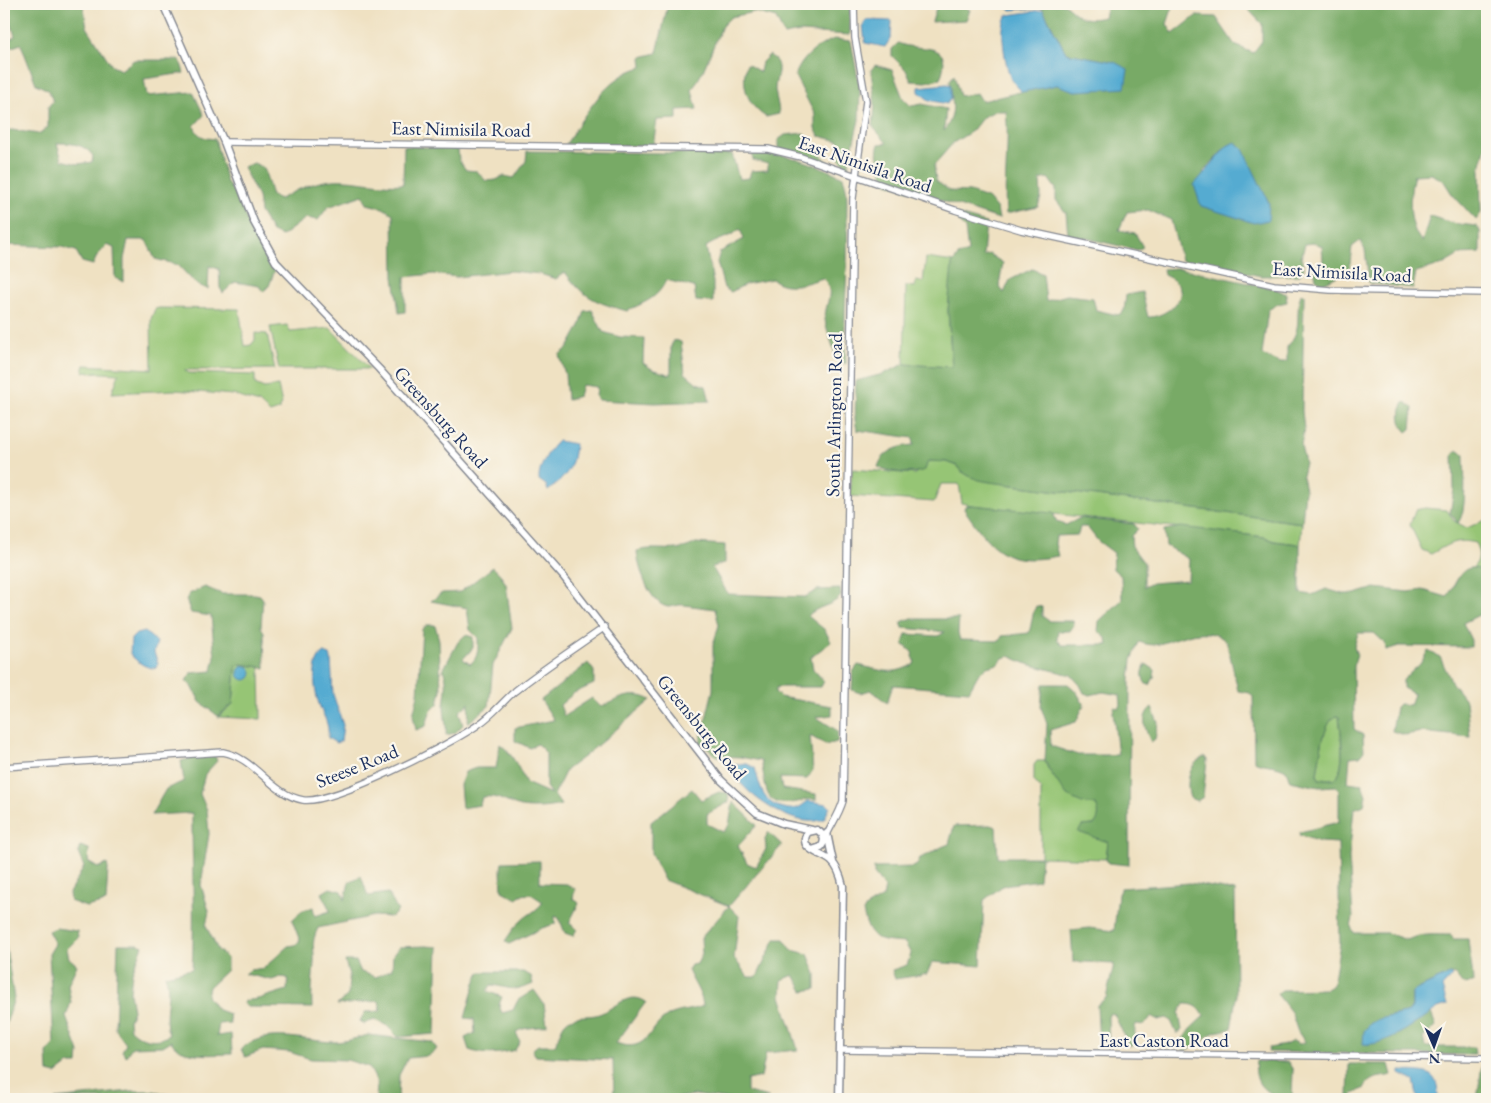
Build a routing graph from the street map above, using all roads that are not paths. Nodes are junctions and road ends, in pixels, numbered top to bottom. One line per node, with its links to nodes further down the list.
1 (163, 4): 3 (main road, Greensburg Road)
2 (854, 4): 4 (street, South Arlington Road)
3 (224, 142): 4 (street, East Nimisila Road); 6 (main road, Greensburg Road)
4 (854, 176): 5 (street, East Nimisila Road); 8 (street, South Arlington Road)
5 (1487, 293)
6 (605, 627): 7 (street, Steese Road); 9 (main road, Greensburg Road)
7 (4, 766)
8 (830, 826): 10 (street); 11 (street, South Arlington Road)
9 (796, 828): 10 (main road); 12 (main road)
10 (815, 830): 12 (main road); 13 (main road)
11 (827, 833): 13 (street, South Arlington Road); 15 (main road)
12 (804, 839): 14 (main road)
13 (824, 842): 14 (main road); 15 (main road)
14 (812, 850): 15 (main road)
15 (830, 860): 16 (main road)
16 (840, 1050): 17 (street, East Caston Road); 18 (main road)
17 (1487, 1058)
18 (839, 1099)

